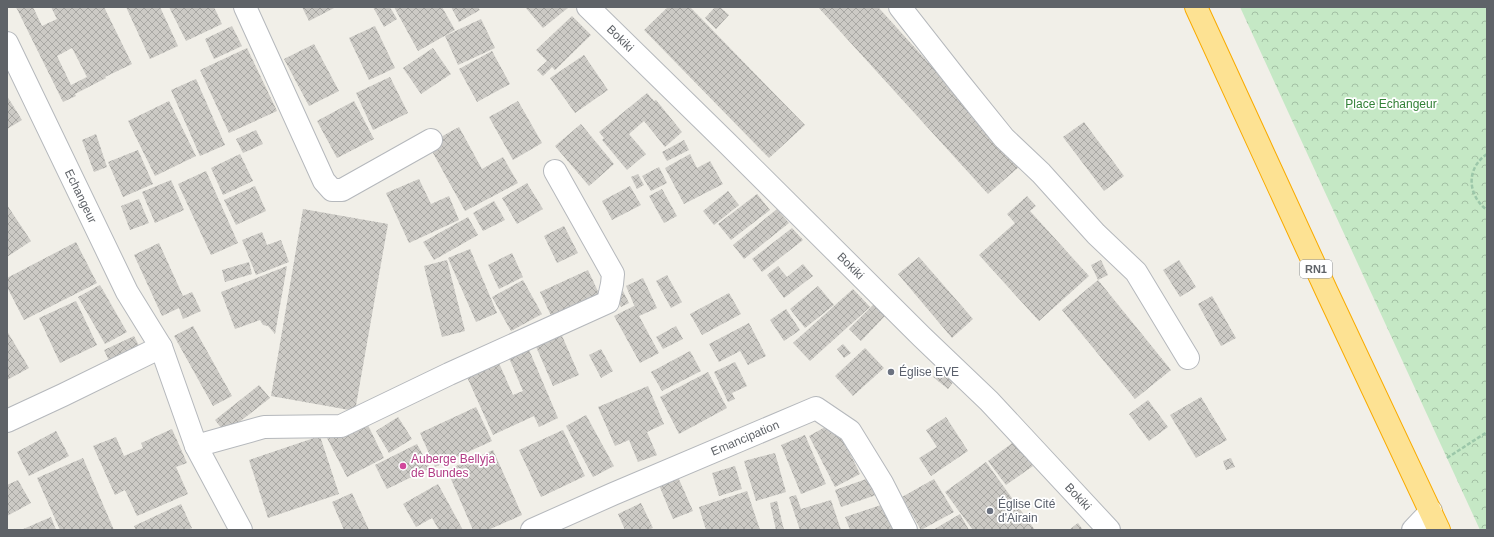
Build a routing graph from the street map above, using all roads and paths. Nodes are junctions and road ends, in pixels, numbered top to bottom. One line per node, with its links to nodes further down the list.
1 (245, 7): 6 (street)
2 (588, 7): 20 (street, Bokiki)
3 (900, 7): 11 (street)
4 (1196, 7): 16 (highway, RN1)
5 (7, 43): 10 (street, Echangeur)
6 (431, 140)
7 (1487, 154): 9 (path)
8 (555, 171): 14 (street)
9 (1487, 210)
10 (160, 347): 12 (street); 14 (street, Echangeur)
11 (1188, 358)
12 (7, 421)
13 (1487, 432): 15 (path)
14 (196, 446): 17 (street, Echangeur)
15 (1447, 458)
16 (1435, 521): 21 (street)
17 (241, 530)
18 (532, 530): 19 (street, Emancipation)
19 (906, 530)
20 (1109, 530)
21 (1413, 530)

